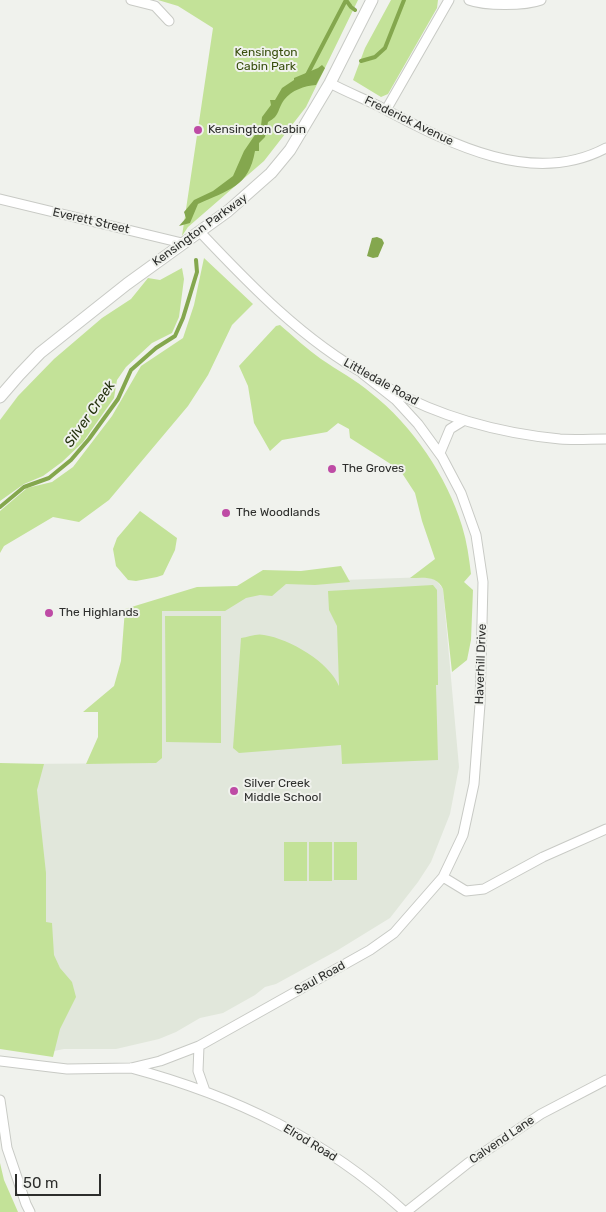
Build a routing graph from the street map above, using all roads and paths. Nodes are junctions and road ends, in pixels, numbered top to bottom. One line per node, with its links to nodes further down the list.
1 (131, 0): 6 (street)
2 (372, 0): 7 (street, Kensington Parkway)
3 (449, 0): 8 (street)
4 (469, 0): 5 (street)
5 (541, 0)
6 (170, 20)
7 (330, 83): 8 (street, Frederick Avenue); 11 (street, Kensington Parkway)
8 (386, 110): 9 (street, Frederick Avenue)
9 (606, 148)
10 (0, 199): 12 (street, Everett Street)
11 (200, 232): 12 (street, Kensington Parkway); 13 (street, Littledale Road)
12 (182, 243): 14 (street, Kensington Parkway)
13 (363, 374): 15 (street, Littledale Road); 17 (street, Haverhill Drive)
14 (0, 397)
15 (463, 421): 16 (street, Littledale Road); 17 (street)
16 (606, 439)
17 (440, 453): 19 (street, Haverhill Drive)
18 (606, 829): 19 (street)
19 (444, 877): 20 (street, Saul Road)
20 (199, 1046): 22 (street, Saul Road); 24 (street)
21 (0, 1062): 22 (street, Saul Road)
22 (131, 1068): 24 (street, Elrod Road)
23 (606, 1080): 27 (street, Calvend Lane)
24 (205, 1091): 27 (street, Elrod Road)
25 (0, 1100): 26 (street)
26 (30, 1212)
27 (406, 1212)

